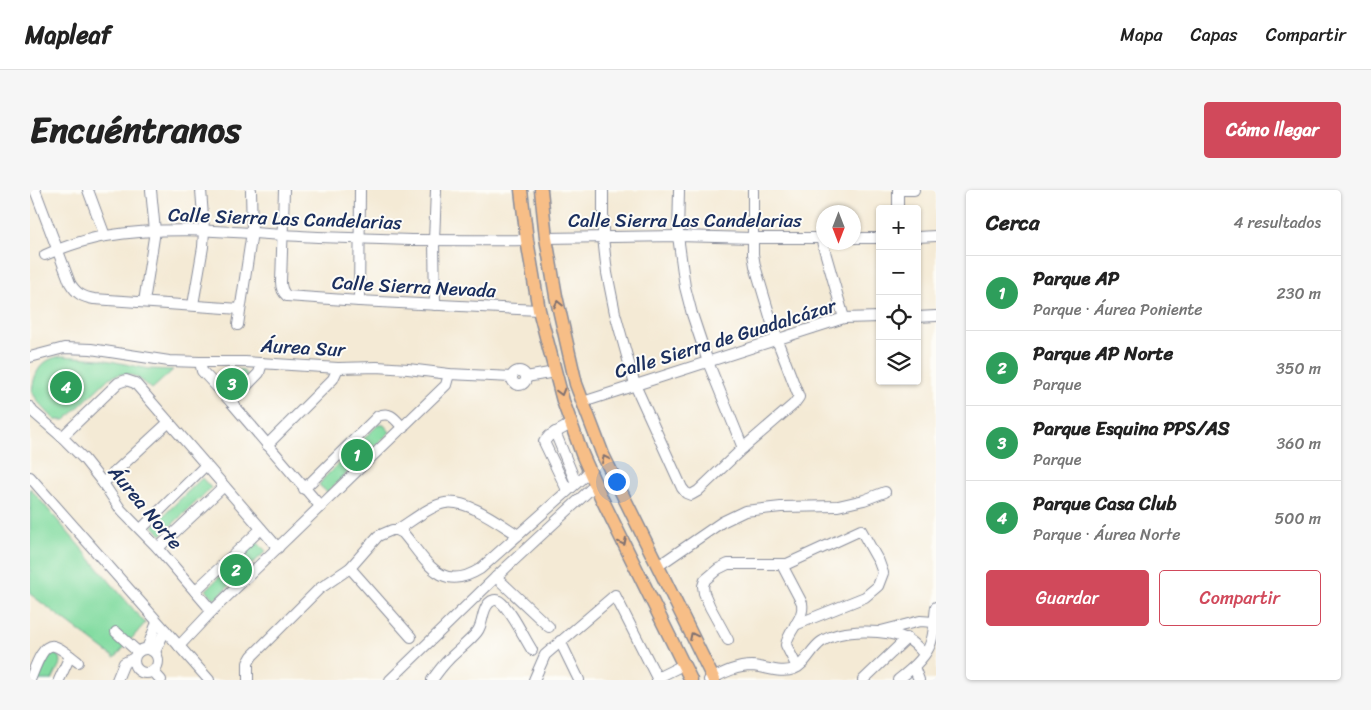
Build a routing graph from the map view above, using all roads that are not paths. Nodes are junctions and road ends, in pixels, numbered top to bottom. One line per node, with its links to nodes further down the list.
1 (35, 190): 34 (street)
2 (88, 190): 21 (street)
3 (151, 190): 18 (street)
4 (201, 190): 17 (street)
5 (250, 190): 19 (street)
6 (284, 190): 20 (street)
7 (360, 190): 31 (street)
8 (436, 190): 33 (street)
9 (521, 190): 32 (main road)
10 (541, 190): 26 (main road)
11 (603, 190): 24 (street)
12 (679, 190): 22 (street)
13 (753, 190): 27 (street)
14 (898, 190): 15 (street); 16 (street)
15 (914, 190)
16 (898, 205)
17 (204, 230): 18 (street, Calle Sierra Las Candelarias); 19 (street, Calle Sierra Las Candelarias); 39 (street)
18 (155, 231): 21 (street, Calle Sierra Las Candelarias); 38 (street)
19 (252, 232): 20 (street, Calle Sierra Las Candelarias); 41 (street)
20 (283, 235): 31 (street, Calle Sierra Las Candelarias); 37 (street, Calle Sierra Nevada)
21 (105, 236): 34 (street, Calle Sierra Las Candelarias)
22 (678, 236): 24 (street, Calle Sierra Las Candelarias); 27 (street, Calle Sierra Las Candelarias); 51 (street)
23 (936, 236): 25 (street)
24 (603, 237): 26 (street, Calle Sierra Las Candelarias); 56 (street)
25 (921, 237)
26 (546, 238): 58 (main road, one-way to 26)
27 (753, 238): 28 (street, Calle Sierra Las Candelarias); 48 (street)
28 (816, 238)
29 (861, 238): 30 (street)
30 (876, 238)
31 (359, 239): 33 (street, Calle Sierra Las Candelarias); 37 (street)
32 (527, 240): 33 (street, Calle Sierra Las Candelarias); 42 (main road)
33 (434, 241): 40 (street)
34 (58, 250): 36 (street, Calle Sierra Las Candelarias); 38 (street)
35 (825, 250): 46 (street)
36 (45, 255)
37 (359, 301): 40 (street, Calle Sierra Nevada)
38 (144, 302): 39 (street)
39 (193, 305): 41 (street)
40 (435, 305): 42 (street, Calle Sierra Nevada)
41 (240, 309): 47 (street)
42 (539, 310): 54 (main road)
43 (936, 316): 45 (street)
44 (876, 317): 46 (street, Calle Sierra de Guadalcázar)
45 (921, 317)
46 (844, 318): 48 (street, Calle Sierra de Guadalcázar)
47 (238, 325)
48 (777, 340): 51 (street, Calle Sierra de Guadalcázar); 66 (street)
49 (30, 357): 50 (street, Áurea Sur)
50 (200, 362): 52 (street, Áurea Sur); 57 (street)
51 (708, 362): 56 (street, Calle Sierra de Guadalcázar); 66 (street)
52 (262, 363): 53 (street, Áurea Sur); 57 (street)
53 (338, 368): 55 (street, Áurea Sur); 65 (street)
54 (555, 372): 55 (street, Áurea Sur); 61 (main road, one-way to 61)
55 (449, 374): 62 (street)
56 (635, 385): 58 (street, Calle Sierra de Guadalcázar); 66 (street)
57 (231, 402): 65 (street)
58 (583, 402): 85 (main road, one-way to 58)
59 (30, 407): 64 (street, Áurea Norte)
60 (169, 422): 64 (street); 67 (street); 70 (street)
61 (571, 424): 63 (street); 68 (main road)
62 (403, 428): 74 (street); 77 (street)
63 (554, 432): 71 (street); 75 (street)
64 (62, 437): 70 (street, Áurea Norte)
65 (267, 445): 74 (street)
66 (743, 448)
67 (206, 465): 73 (street); 78 (street)
68 (589, 472): 71 (street); 72 (main road)
69 (30, 477): 93 (street)
70 (103, 483): 78 (street, Áurea Norte)
71 (576, 483): 75 (street)
72 (595, 485): 87 (street); 105 (main road, one-way to 105)
73 (224, 486): 79 (street); 82 (street)
74 (304, 489): 77 (street)
75 (567, 490): 81 (street)
76 (885, 492): 85 (street)
77 (320, 507): 83 (street)
78 (140, 529): 82 (street, Áurea Norte)
79 (261, 529): 83 (street); 88 (street)
80 (398, 530): 81 (street); 81 (street); 86 (street)
81 (518, 535)
82 (158, 548): 88 (street, Áurea Norte)
83 (278, 548): 90 (street)
84 (782, 565): 92 (street); 92 (street); 99 (street)
85 (658, 566): 110 (main road, one-way to 85)
86 (350, 568): 97 (street); 115 (street)
87 (496, 577): 94 (street); 116 (street)
88 (195, 591): 90 (street, Áurea Norte)
89 (936, 607): 91 (street)
90 (212, 611): 101 (street)
91 (934, 622): 96 (street); 104 (street)
92 (795, 625): 106 (street)
93 (161, 626): 101 (street); 103 (street)
94 (549, 628)
95 (116, 632): 103 (street)
96 (879, 632): 98 (street); 106 (street)
97 (411, 637)
98 (907, 638): 104 (street); 121 (street)
99 (728, 640)
100 (560, 641): 109 (street); 118 (street); 119 (street)
101 (179, 646): 114 (street)
102 (532, 650): 117 (street)
103 (143, 653): 108 (street); 108 (street); 113 (street)
104 (924, 654): 107 (street)
105 (683, 665): 109 (street); 120 (main road)
106 (797, 667): 110 (street)
107 (914, 667): 122 (street); 123 (street)
108 (158, 677)
109 (657, 679)
110 (712, 679)
111 (30, 680): 112 (street)
112 (59, 680)
113 (117, 680)
114 (209, 680)
115 (248, 680)
116 (390, 680)
117 (432, 680)
118 (534, 680)
119 (579, 680)
120 (691, 680)
121 (863, 680)
122 (898, 680)
123 (919, 680)

